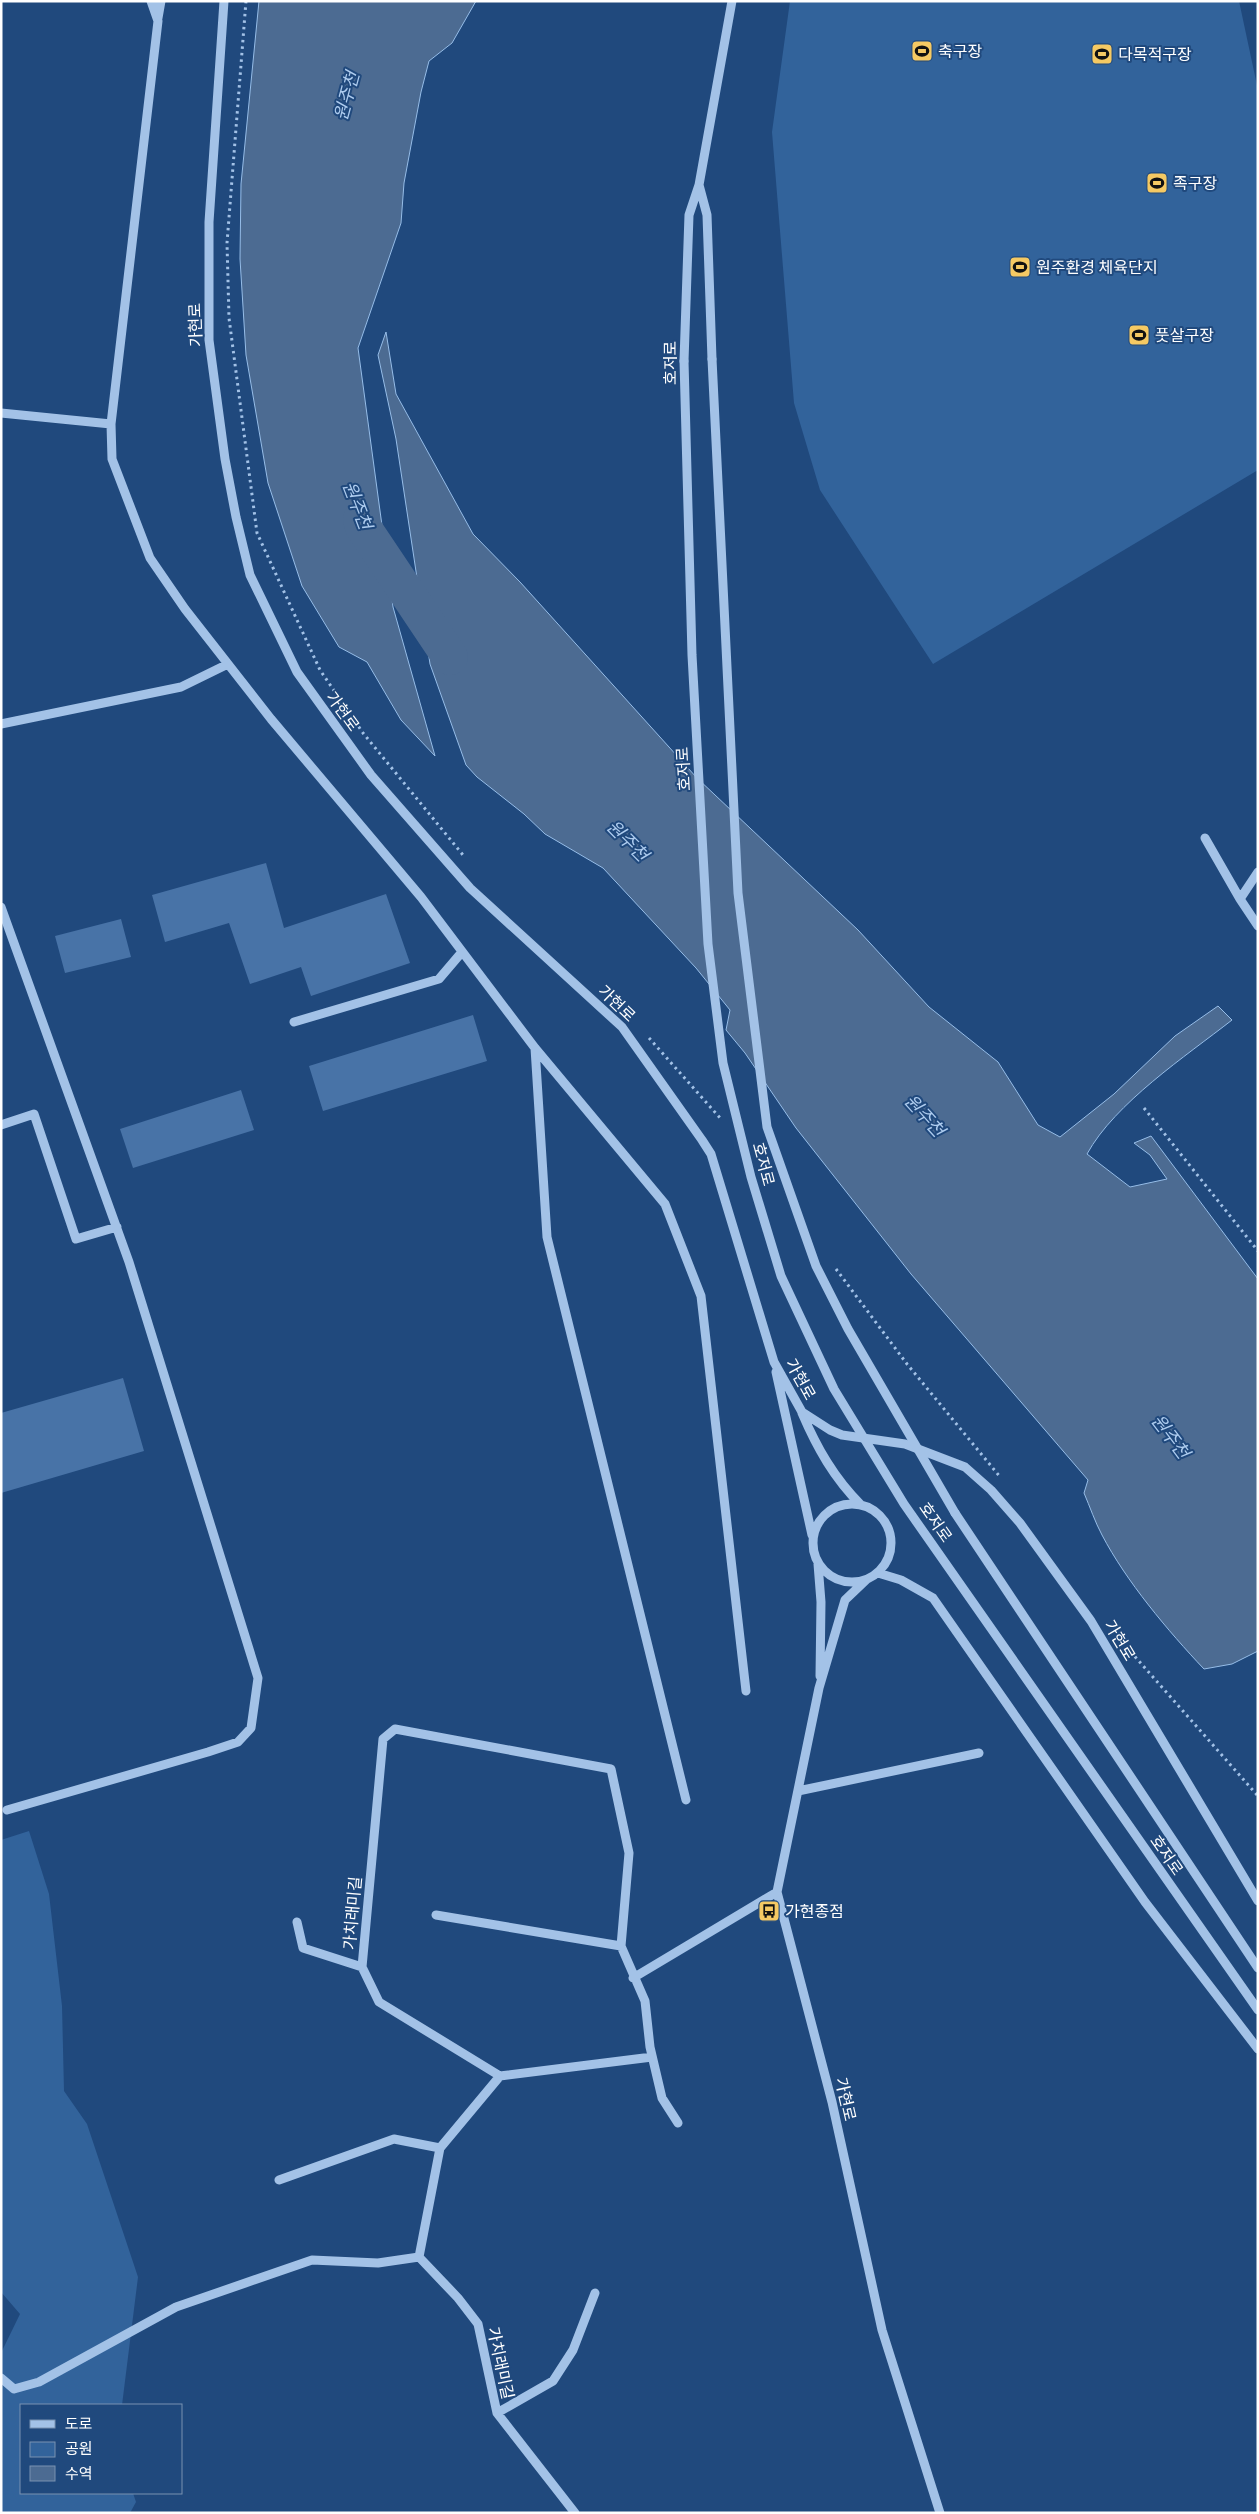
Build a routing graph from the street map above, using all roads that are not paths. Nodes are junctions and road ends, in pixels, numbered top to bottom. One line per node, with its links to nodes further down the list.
1 (151, 1): 5 (street)
2 (161, 1): 5 (street)
3 (224, 1): 21 (street, 가현로)
4 (732, 1): 6 (street, 호저로)
5 (158, 21): 8 (street)
6 (699, 185): 40 (street, 호저로, bridge); 42 (street, 호저로, bridge)
7 (1, 413): 8 (street)
8 (111, 424): 9 (street)
9 (228, 664): 10 (street); 16 (street)
10 (1, 724)
11 (1205, 838): 13 (street)
12 (1258, 872): 13 (street)
13 (1240, 899): 15 (street)
14 (1, 907): 20 (street)
15 (1258, 926)
16 (462, 952): 17 (street); 18 (street)
17 (294, 1022)
18 (535, 1048): 29 (street); 32 (street)
19 (1, 1125): 20 (street)
20 (117, 1227): 33 (street)
21 (774, 1362): 22 (street, 가현로); 24 (street)
22 (802, 1412): 23 (street); 35 (street, 가현로)
23 (861, 1505): 24 (street); 26 (street)
24 (813, 1537): 25 (street)
25 (818, 1564): 27 (street); 28 (street)
26 (878, 1573): 27 (street); 43 (street)
27 (866, 1580): 28 (street)
28 (819, 1688): 31 (street, 가현로)
29 (746, 1691)
30 (979, 1753): 31 (street)
31 (798, 1792): 34 (street, 가현로)
32 (686, 1800)
33 (7, 1810)
34 (778, 1892): 41 (street); 54 (street, 가현로)
35 (1258, 1901)
36 (436, 1915): 38 (street)
37 (297, 1922): 39 (street)
38 (621, 1946): 39 (street, 가치래미길); 41 (street, 가치래미길)
39 (362, 1967): 45 (street, 가치래미길)
40 (1258, 1968)
41 (633, 1978): 44 (street, 가치래미길)
42 (1258, 2010)
43 (1258, 2049)
44 (652, 2057): 45 (street); 46 (street, 가치래미길)
45 (500, 2076): 47 (street)
46 (678, 2123)
47 (440, 2148): 48 (street); 49 (street)
48 (279, 2180)
49 (420, 2257): 51 (street); 52 (street, 가치래미길)
50 (595, 2293): 52 (street)
51 (1, 2378)
52 (497, 2413): 53 (street, 가치래미길)
53 (575, 2513)
54 (940, 2513)

